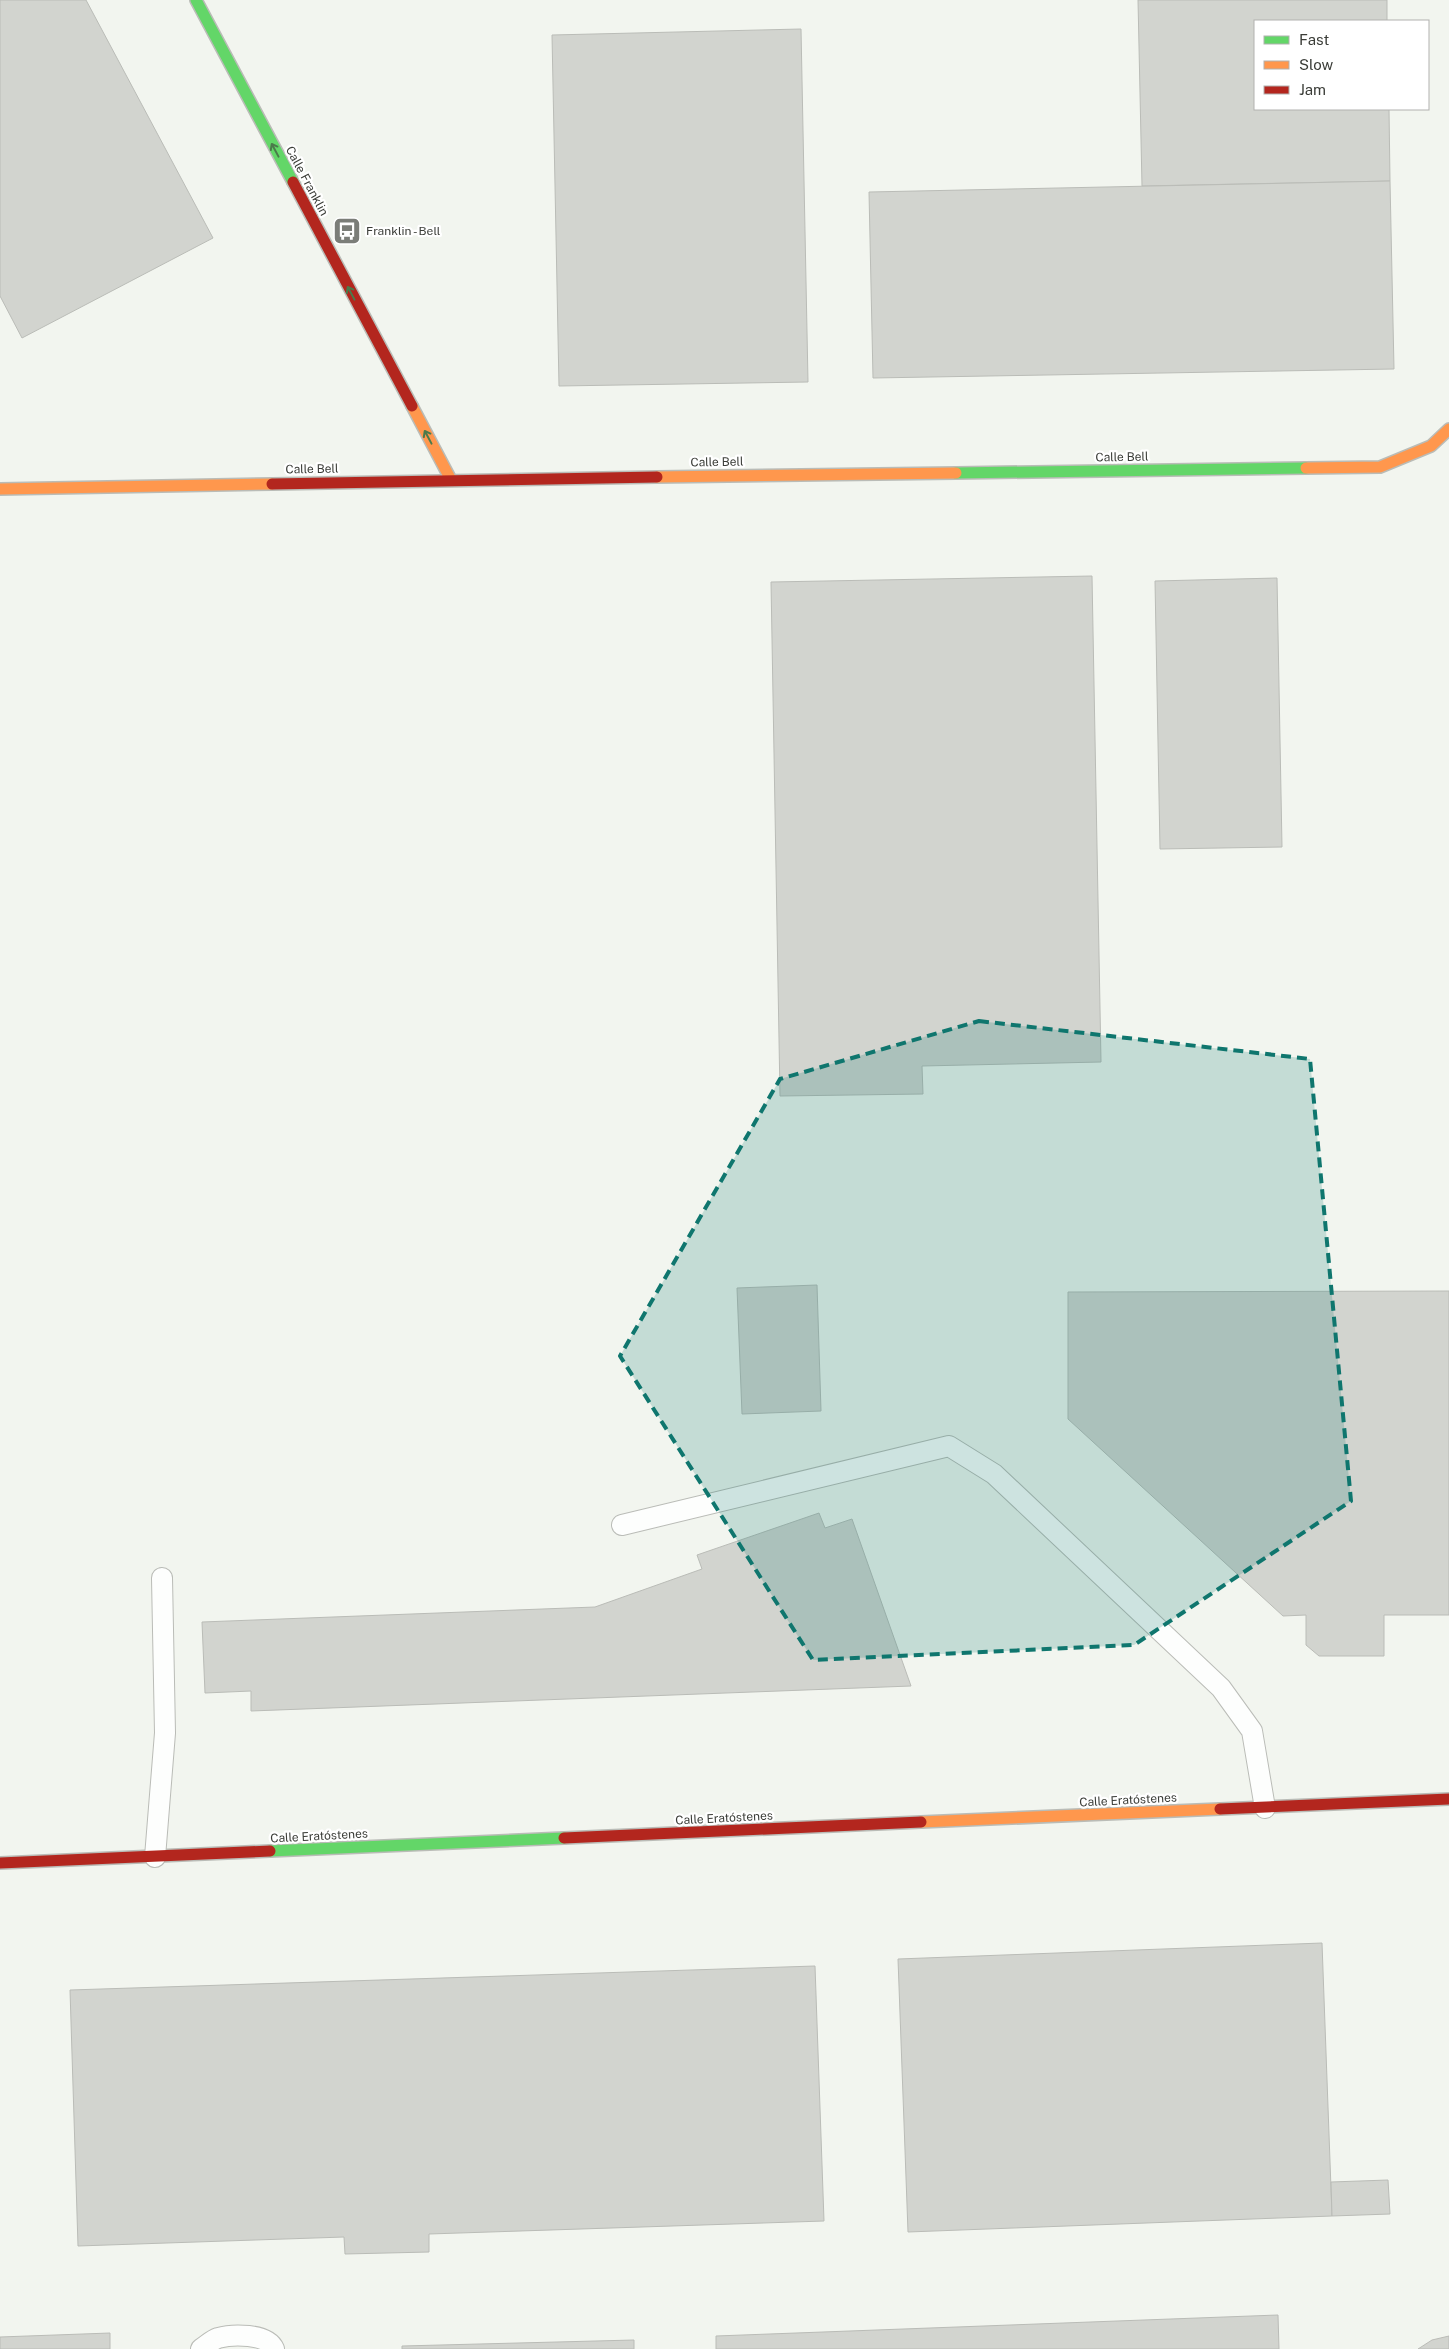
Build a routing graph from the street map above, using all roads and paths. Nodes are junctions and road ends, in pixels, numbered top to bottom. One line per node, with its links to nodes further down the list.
1 (196, 0): 3 (street, Calle Franklin, one-way to 1)
2 (1449, 429): 3 (street, Calle Bell)
3 (450, 480): 4 (street, Calle Bell)
4 (0, 489)
5 (622, 1526): 8 (lane)
6 (162, 1578): 9 (lane)
7 (1449, 1800): 8 (street, Calle Eratóstenes)
8 (1265, 1808): 9 (street, Calle Eratóstenes)
9 (155, 1857): 10 (street, Calle Eratóstenes)
10 (0, 1863)
11 (201, 2349): 12 (lane)
12 (274, 2349)

